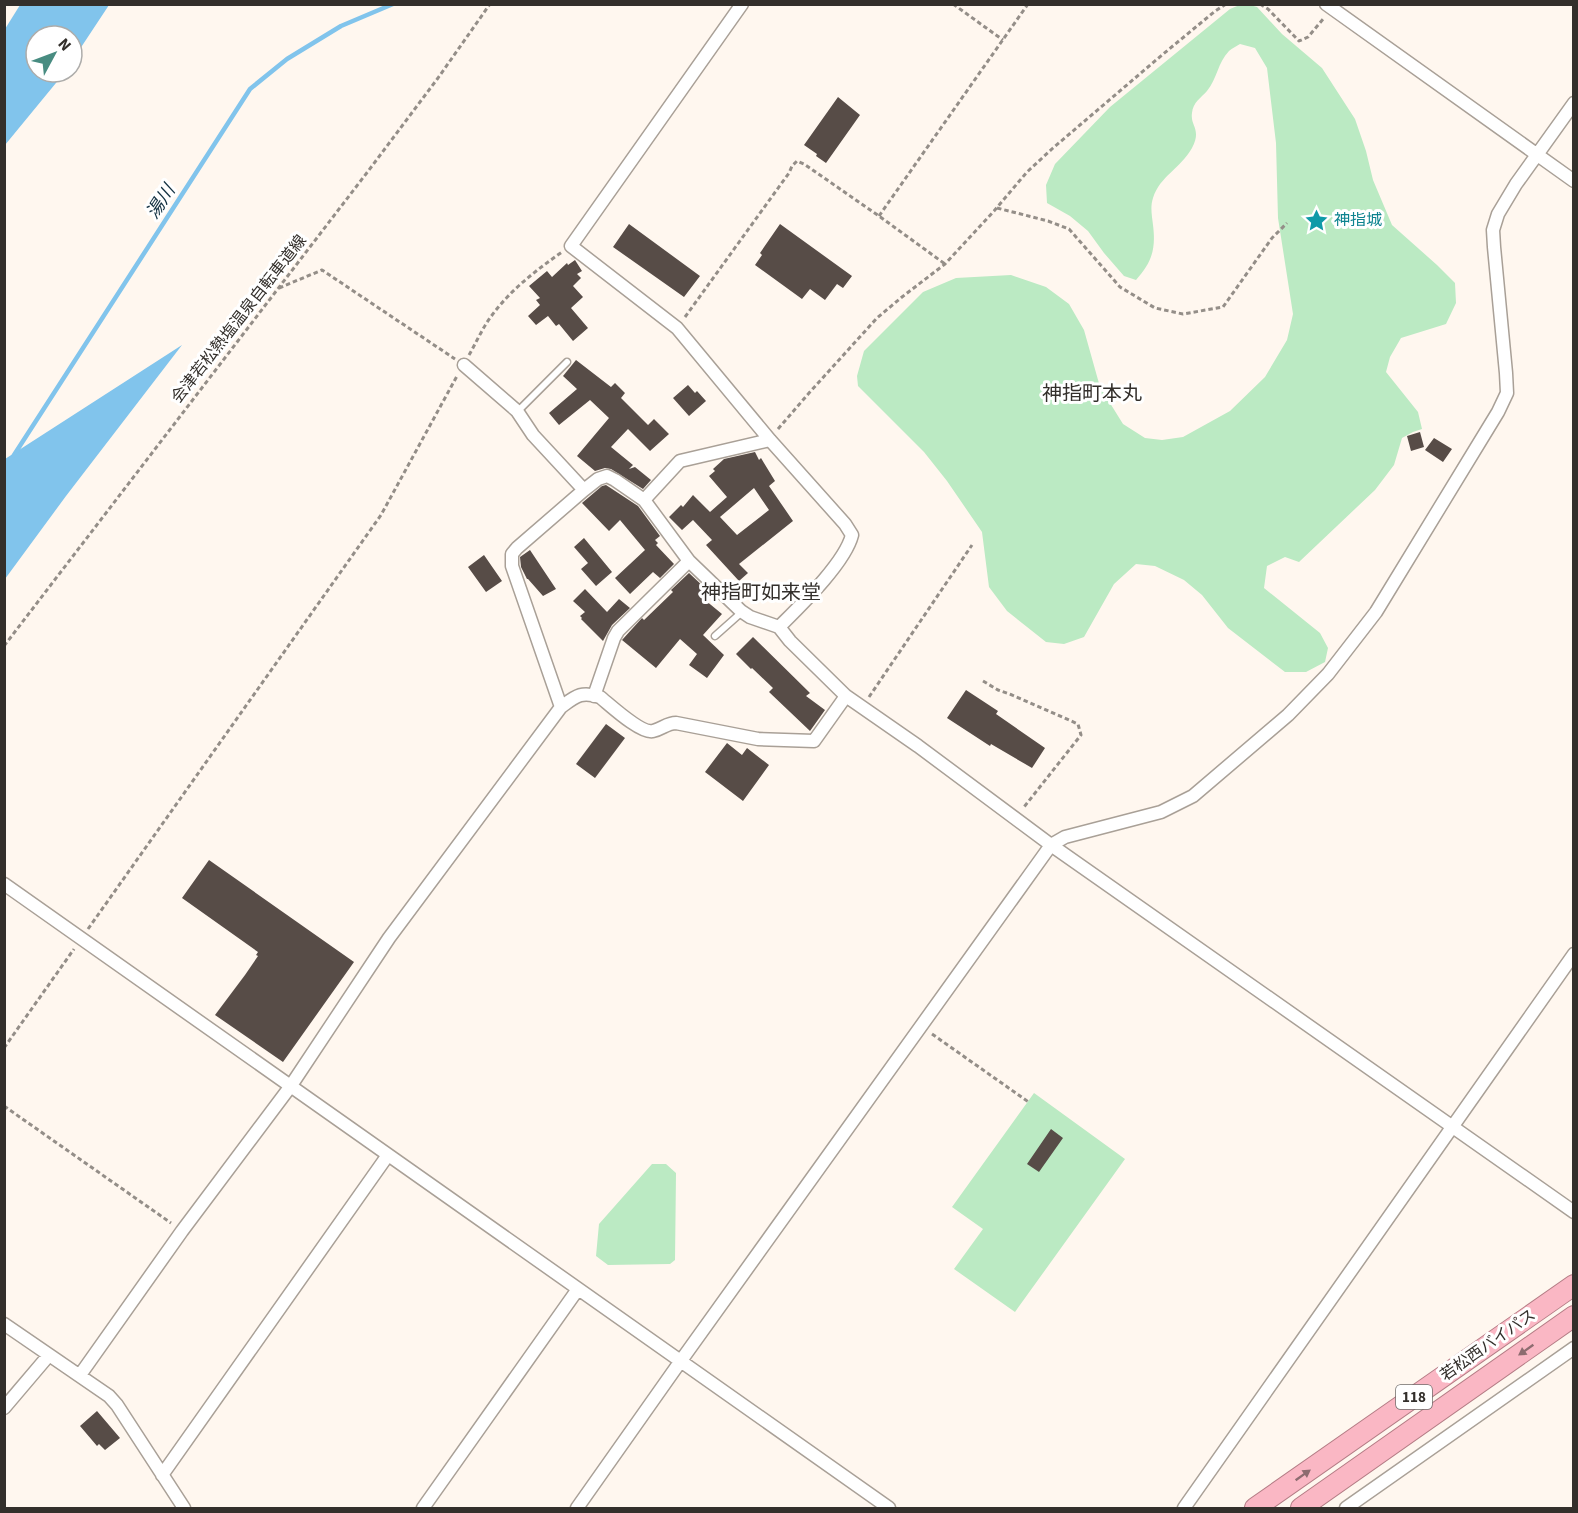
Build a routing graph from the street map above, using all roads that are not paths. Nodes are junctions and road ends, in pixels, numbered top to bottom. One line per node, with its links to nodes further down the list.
1 (742, 4): 9 (street)
2 (1328, 6): 4 (street)
3 (1574, 103): 4 (street)
4 (1537, 155): 5 (street); 19 (street)
5 (1574, 181)
6 (567, 362): 8 (lane)
7 (464, 365): 8 (street)
8 (517, 411): 10 (street)
9 (770, 440): 11 (street); 14 (street)
10 (584, 490): 11 (street); 18 (street)
11 (644, 500): 12 (street)
12 (689, 561): 13 (street); 16 (street)
13 (742, 612): 14 (street); 15 (lane)
14 (779, 627): 17 (street)
15 (715, 636)
16 (594, 696): 17 (street); 18 (street)
17 (846, 696): 19 (street)
18 (561, 707): 22 (street)
19 (1051, 845): 23 (street); 32 (street)
20 (4, 884): 22 (street)
21 (1574, 954): 23 (street)
22 (290, 1087): 24 (street); 33 (street)
23 (1452, 1126): 25 (street); 40 (street)
24 (388, 1155): 27 (street); 35 (street)
25 (1574, 1212)
26 (1574, 1285): 41 (highway, 若松西バイパス / 118, one-way to 26)
27 (578, 1289): 32 (street); 37 (street)
28 (1574, 1316): 42 (highway, 若松西バイパス / 118, one-way to 42)
29 (4, 1324): 31 (street)
30 (1574, 1348): 43 (street)
31 (49, 1355): 33 (street); 34 (street)
32 (680, 1362): 38 (street); 39 (street)
33 (80, 1376): 35 (street)
34 (4, 1408)
35 (162, 1475): 36 (street)
36 (177, 1506)
37 (423, 1509)
38 (577, 1509)
39 (889, 1509)
40 (1184, 1509)
41 (1255, 1509)
42 (1301, 1509)
43 (1346, 1509)

